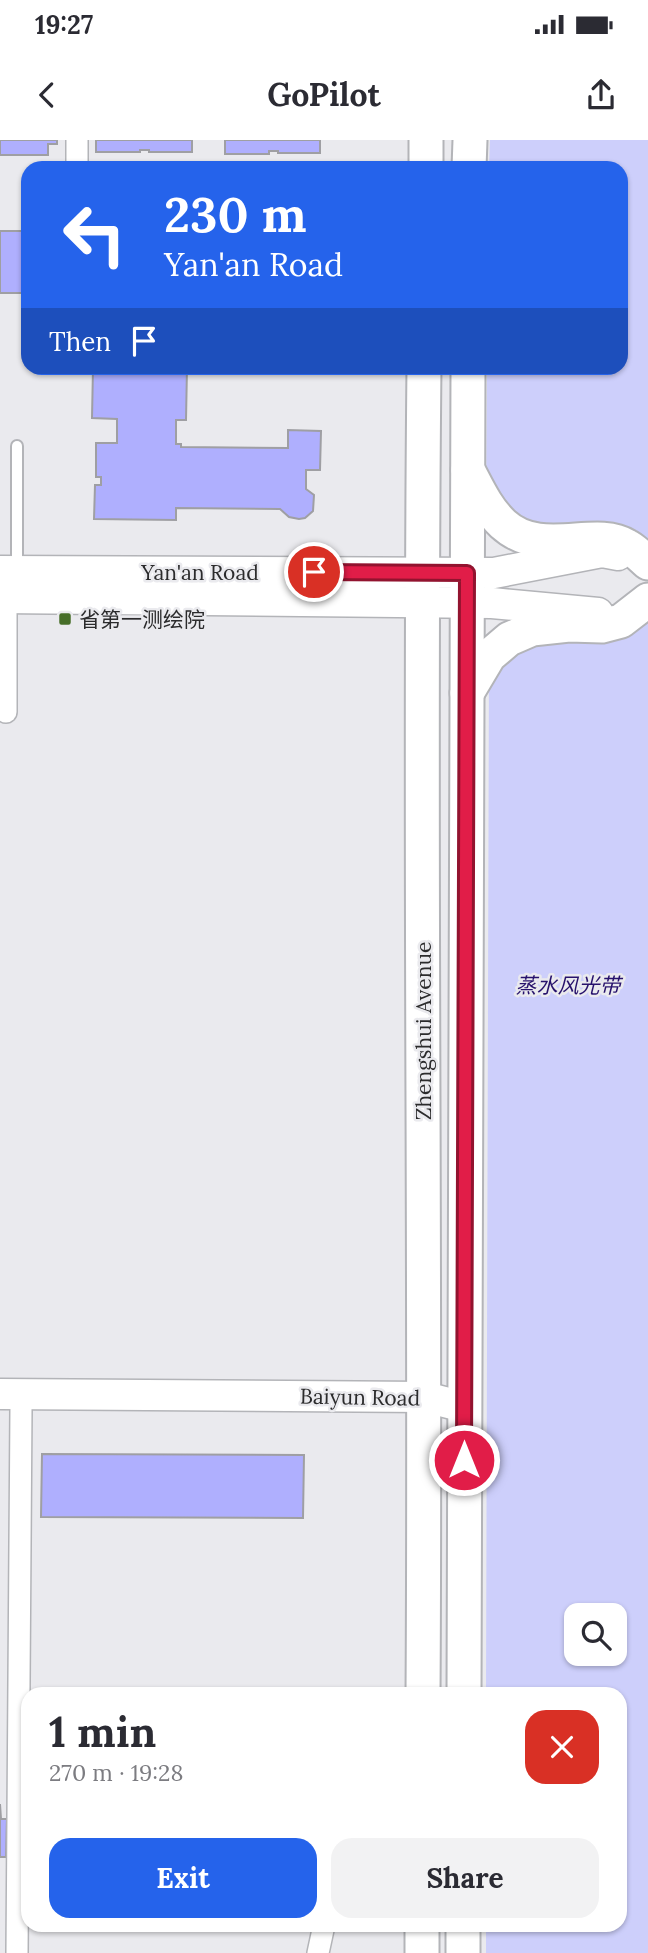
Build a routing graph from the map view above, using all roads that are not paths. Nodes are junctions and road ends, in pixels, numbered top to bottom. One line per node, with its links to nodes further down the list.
1 (77, 140): 4 (street)
2 (426, 140): 5 (main road)
3 (470, 140): 6 (main road)
4 (77, 161)
5 (426, 161)
6 (469, 161)
7 (424, 375): 13 (main road, Zhengshui Avenue)
8 (468, 375): 10 (main road, Zhengshui Avenue)
9 (18, 446): 12 (lane)
10 (468, 468): 11 (main road); 14 (main road, Zhengshui Avenue)
11 (648, 564): 14 (main road, Yan'an Road)
12 (6, 585): 13 (main road, Yan'an Road); 17 (street)
13 (421, 587): 14 (main road, Yan'an Road); 19 (main road, Zhengshui Avenue)
14 (467, 588): 15 (main road, Yan'an Road); 16 (main road, Zhengshui Avenue)
15 (648, 599): 16 (main road)
16 (467, 693): 20 (main road, Zhengshui Avenue)
17 (6, 712)
18 (7, 1403): 19 (main road, Baiyun Road); 23 (street)
19 (425, 1405): 20 (main road, Baiyun Road); 21 (main road, Zhengshui Avenue)
20 (464, 1408): 22 (main road, Zhengshui Avenue)
21 (424, 1687)
22 (464, 1687)
23 (9, 1736): 27 (street)
24 (322, 1932): 28 (street)
25 (422, 1932): 29 (main road)
26 (463, 1932): 30 (main road)
27 (17, 1953)
28 (318, 1953)
29 (422, 1953)
30 (463, 1953)

